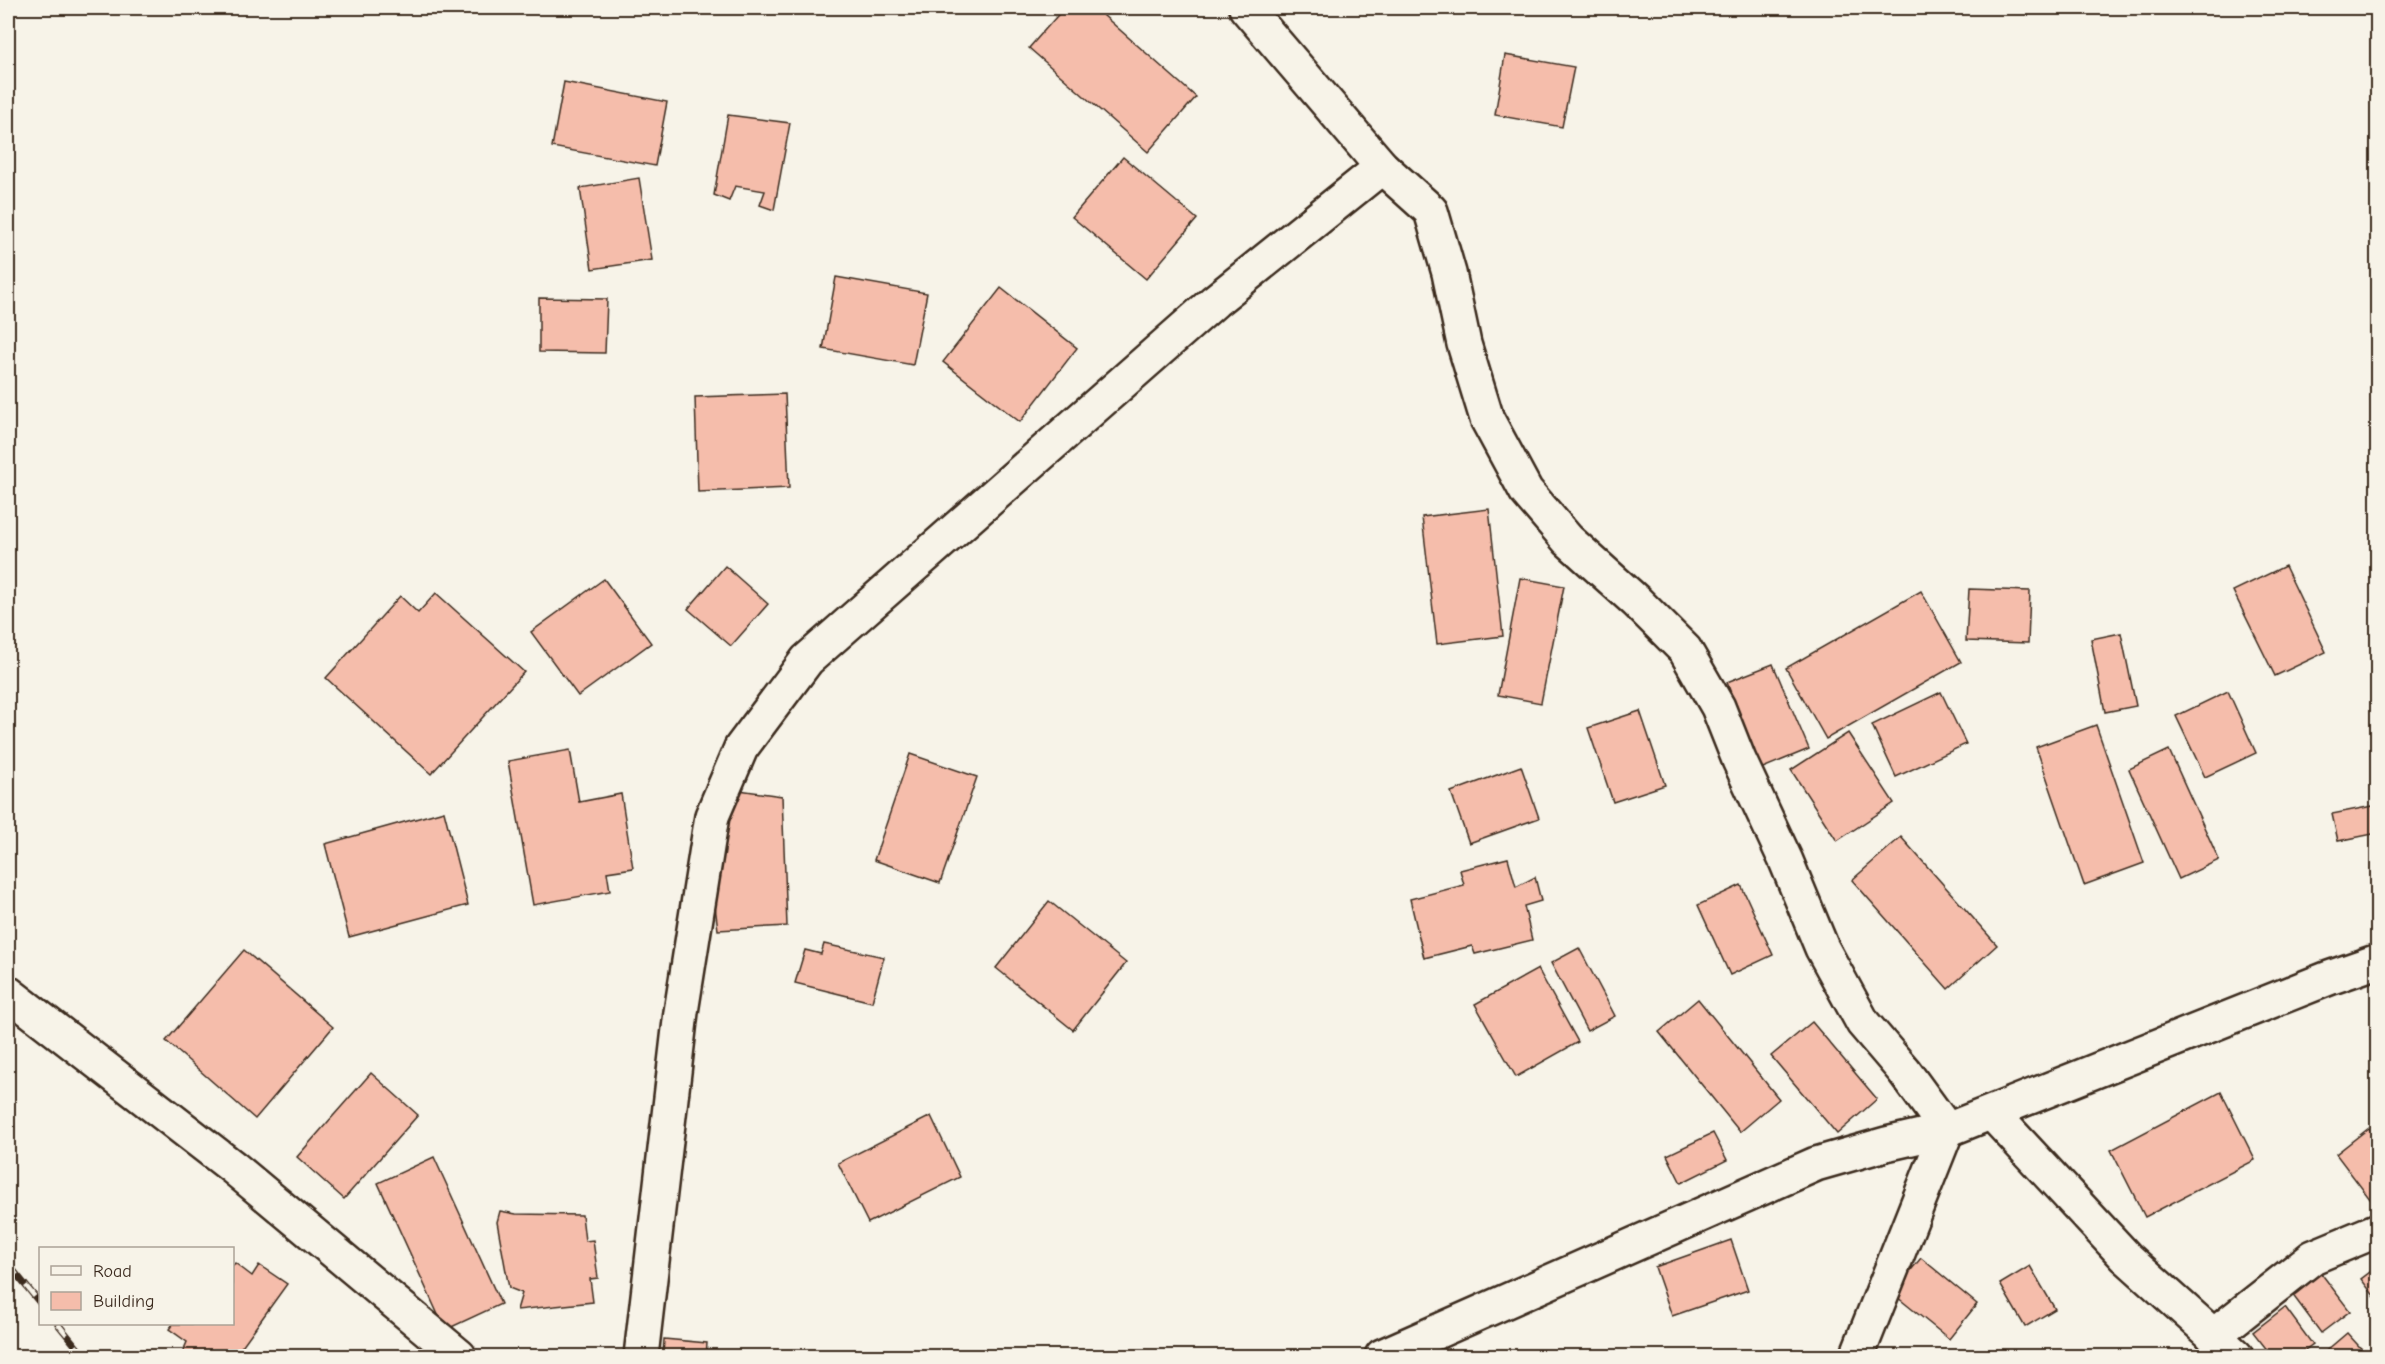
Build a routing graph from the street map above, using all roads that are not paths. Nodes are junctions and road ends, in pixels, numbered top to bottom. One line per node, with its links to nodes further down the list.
1 (1246, 8): 2 (street)
2 (1382, 167): 6 (street); 10 (street)
3 (2378, 961): 5 (street)
4 (8, 993): 9 (street)
5 (1992, 1113): 6 (street); 8 (street)
6 (1947, 1130): 11 (street); 12 (street)
7 (2378, 1230): 8 (street)
8 (2225, 1346)
9 (459, 1356)
10 (641, 1356)
11 (1382, 1356)
12 (1857, 1356)

